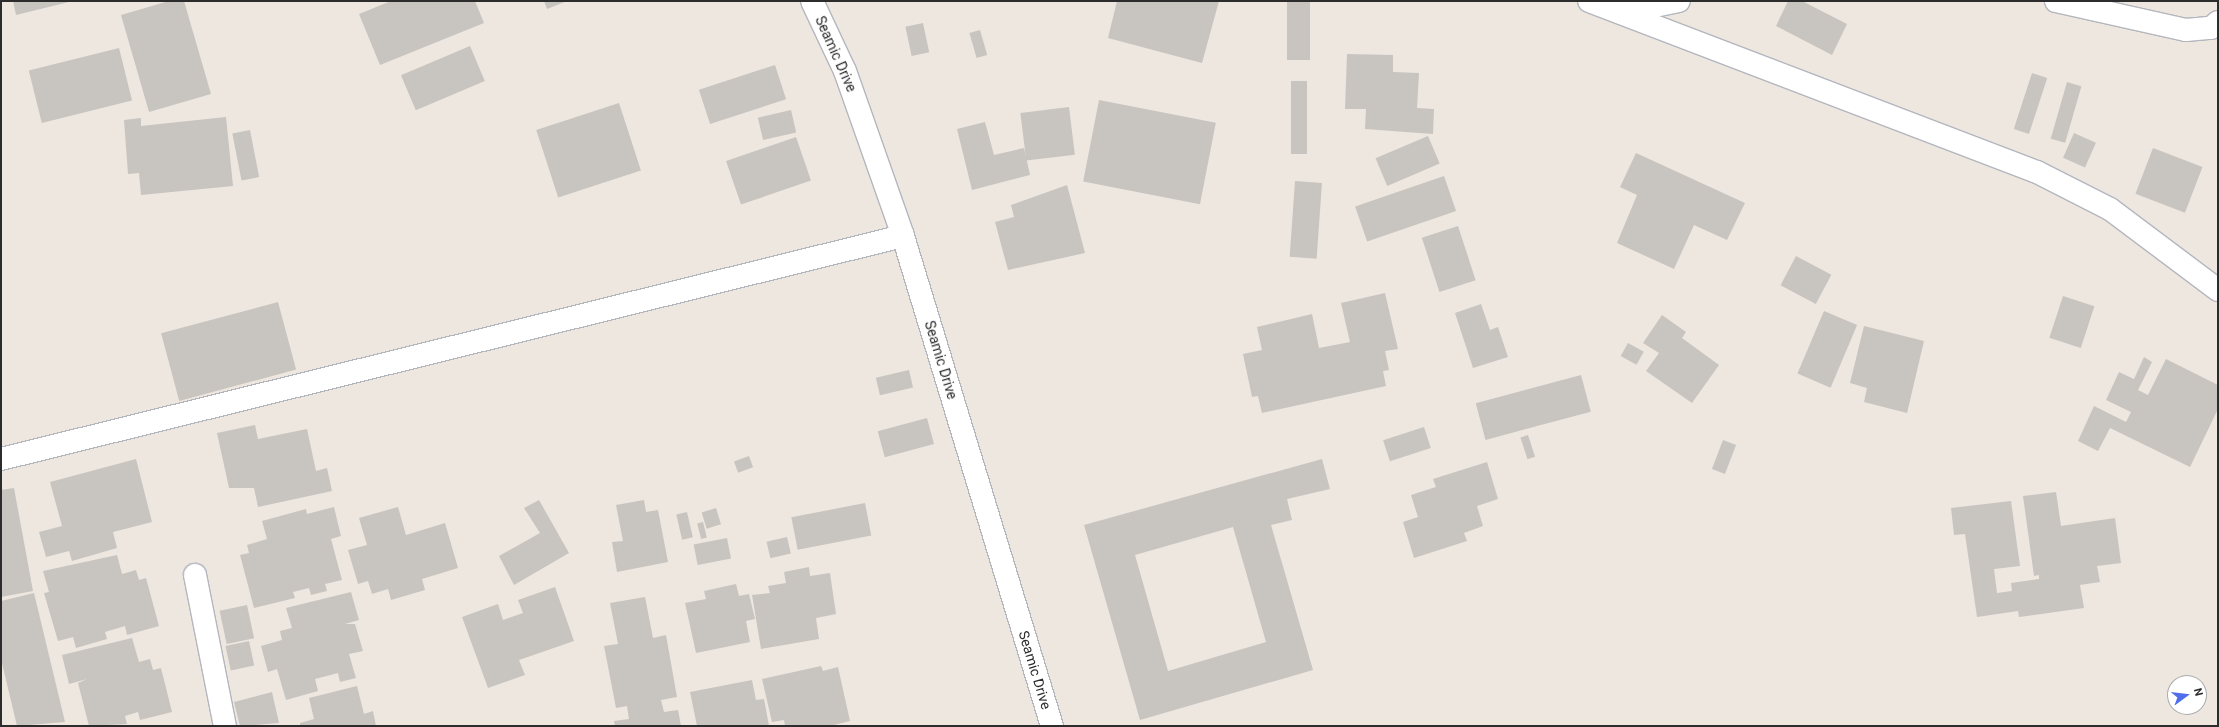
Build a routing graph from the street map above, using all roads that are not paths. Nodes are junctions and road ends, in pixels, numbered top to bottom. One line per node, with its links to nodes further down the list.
1 (812, 1): 7 (street, Seamic Drive)
2 (1589, 1): 5 (street)
3 (1679, 1): 5 (street)
4 (2056, 1): 6 (street)
5 (1621, 13): 8 (street)
6 (2218, 22)
7 (903, 236): 9 (street); 12 (street, Seamic Drive)
8 (2218, 290)
9 (1, 459)
10 (195, 574): 11 (street)
11 (225, 726)
12 (1052, 726)

